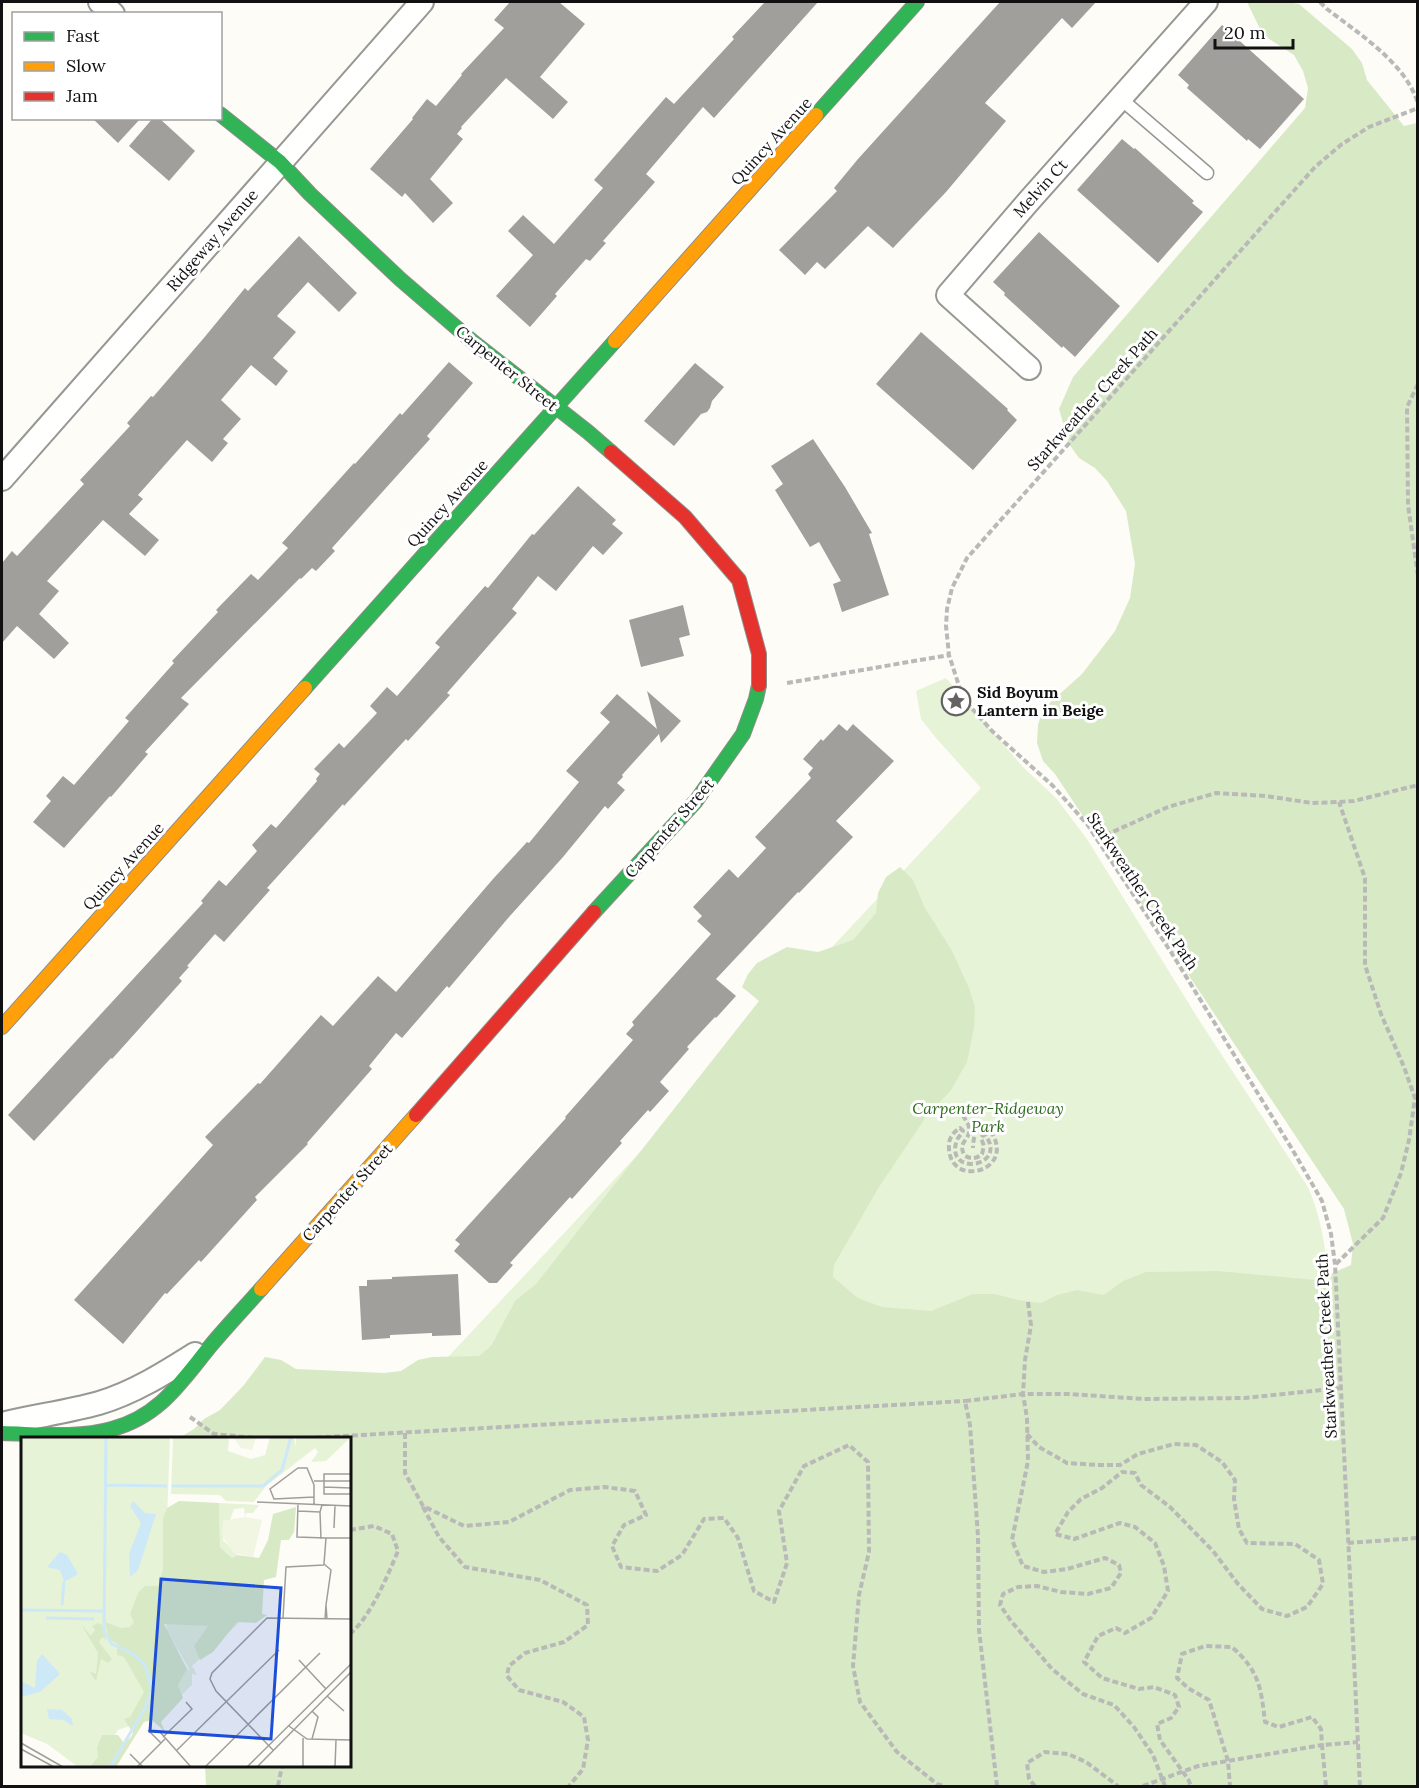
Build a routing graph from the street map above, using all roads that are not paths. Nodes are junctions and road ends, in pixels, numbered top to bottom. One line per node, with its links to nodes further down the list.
1 (422, 2): 6 (street, Ridgeway Avenue)
2 (917, 2): 9 (street, Quincy Avenue)
3 (1206, 2): 4 (street, Melvin Ct)
4 (1121, 99): 7 (lane); 8 (street, Melvin Ct)
5 (222, 116): 6 (street, Carpenter Street)
6 (280, 162): 9 (street, Carpenter Street); 10 (street, Ridgeway Avenue)
7 (1207, 173)
8 (1029, 368)
9 (555, 407): 11 (street, Quincy Avenue); 12 (street, Carpenter Street)
10 (2, 479)
11 (2, 1027)
12 (212, 1344): 13 (street, Carpenter Street); 14 (street, Carpenter Street)
13 (2, 1424)
14 (2, 1433)

